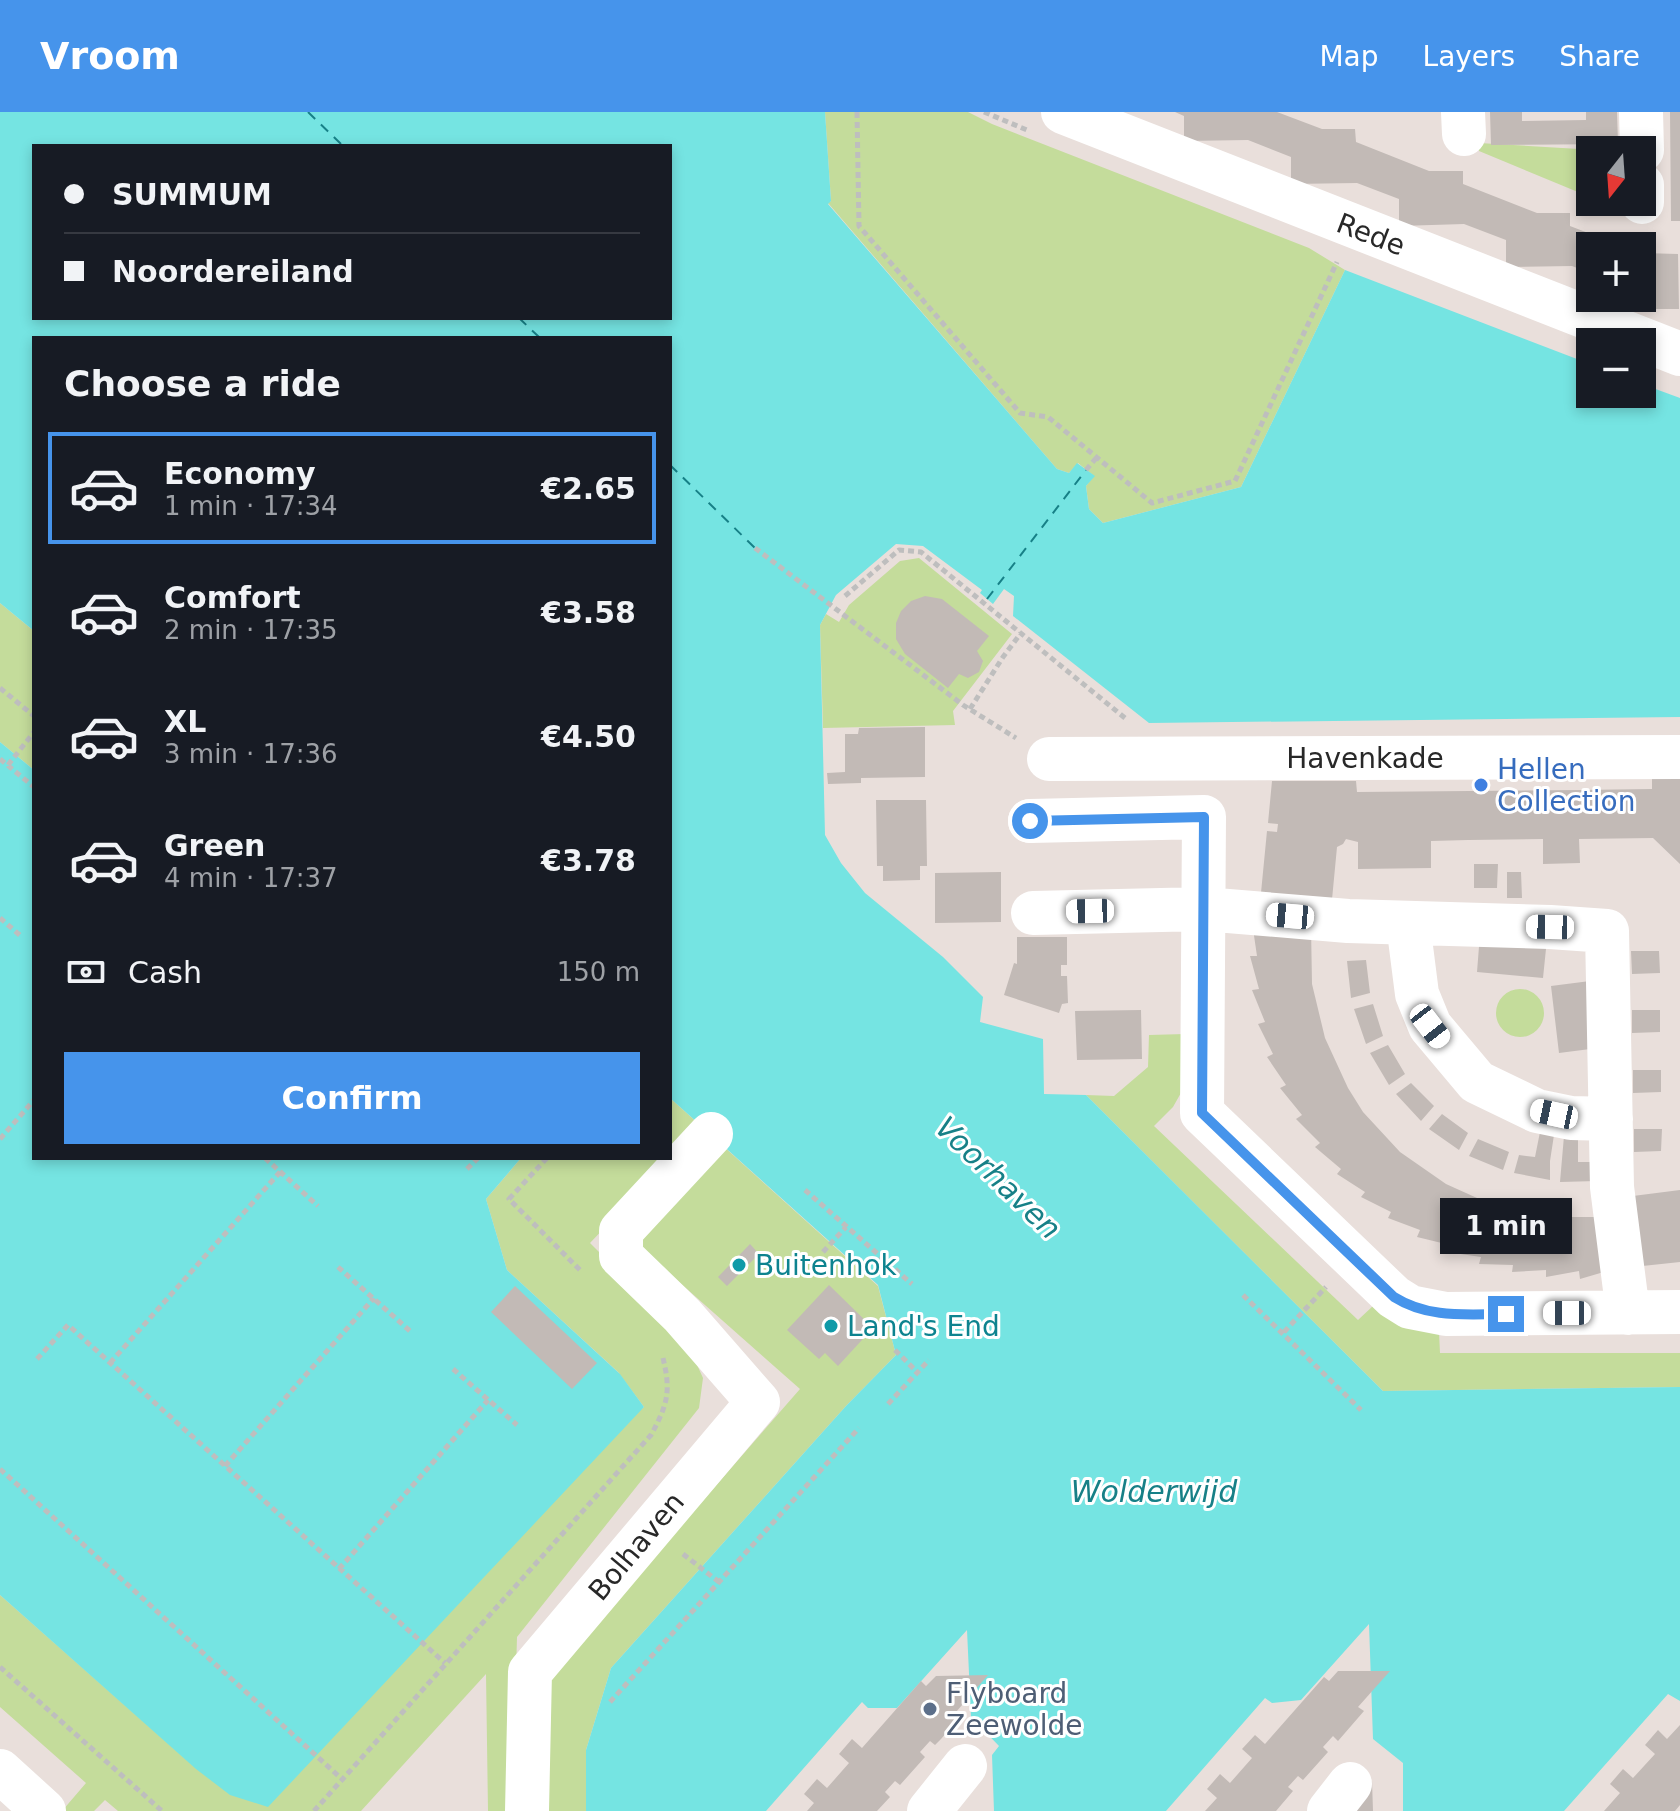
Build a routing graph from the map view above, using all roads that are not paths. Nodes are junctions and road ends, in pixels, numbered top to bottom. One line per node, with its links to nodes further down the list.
1 (1063, 112): 4 (street, Rede)
2 (1641, 112): 3 (street)
3 (1642, 136)
4 (1680, 354)
5 (1680, 757): 6 (street, Havenkade)
6 (1049, 759)
7 (1030, 821): 8 (street)
8 (1204, 909): 9 (street); 10 (street); 14 (street)
9 (1033, 913)
10 (1415, 923): 11 (street); 11 (street)
11 (1611, 1119): 14 (street)
12 (711, 1134): 18 (street, Bolhaven)
13 (1680, 1312): 14 (street)
14 (1628, 1313)
15 (965, 1766): 19 (street)
16 (0, 1771): 17 (street)
17 (44, 1811)
18 (527, 1811)
19 (929, 1811)

